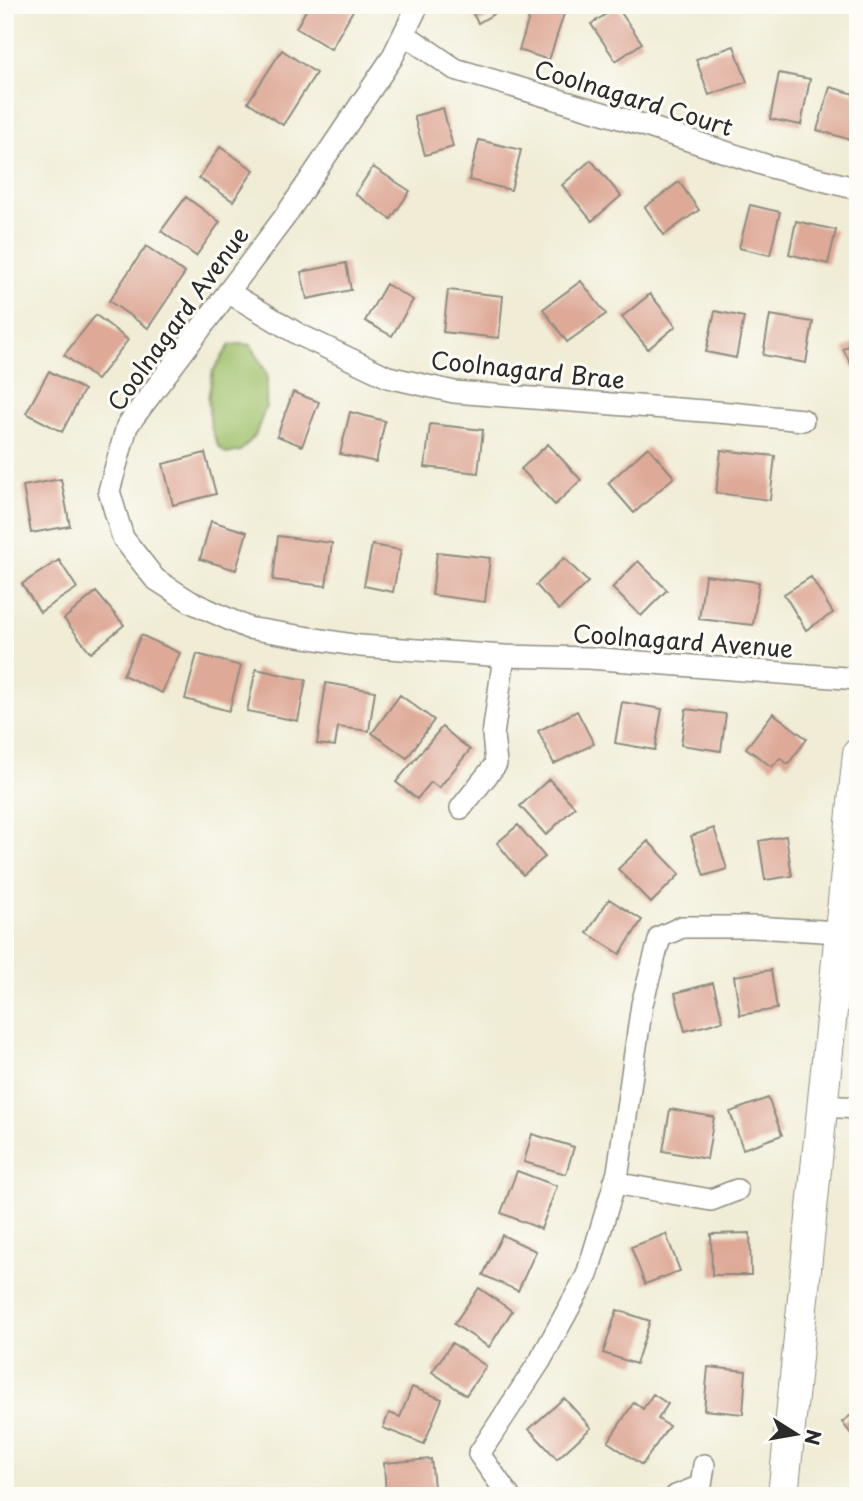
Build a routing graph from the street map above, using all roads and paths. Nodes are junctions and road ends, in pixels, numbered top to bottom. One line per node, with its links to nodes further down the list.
1 (418, 5): 2 (street, Coolnagard Avenue)
2 (404, 34): 3 (street, Coolnagard Court); 4 (street, Coolnagard Avenue)
3 (858, 189)
4 (228, 292): 5 (street, Coolnagard Brae); 6 (street, Coolnagard Avenue)
5 (803, 420)
6 (504, 656): 7 (street, Coolnagard Avenue); 9 (street)
7 (858, 679)
8 (858, 753): 10 (street)
9 (461, 808)
10 (839, 932): 11 (street); 13 (street)
11 (822, 1106): 12 (street); 18 (street)
12 (858, 1108)
13 (614, 1183): 14 (street); 16 (street)
14 (737, 1190)
15 (705, 1465): 17 (street)
16 (509, 1496)
17 (676, 1496)
18 (782, 1496)

